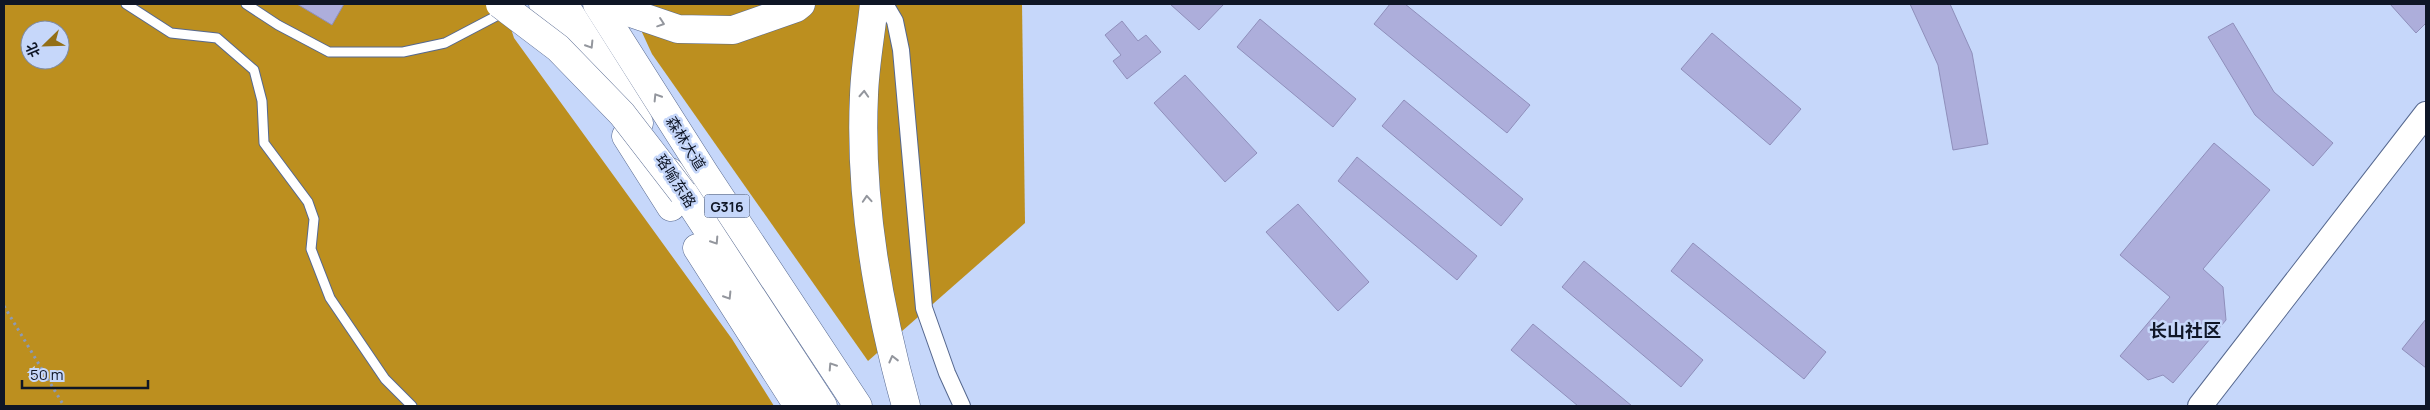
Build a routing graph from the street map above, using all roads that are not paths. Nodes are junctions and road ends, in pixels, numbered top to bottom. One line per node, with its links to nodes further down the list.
1 (126, 4): 14 (lane)
2 (246, 4): 4 (lane)
3 (500, 4): 13 (highway, bridge)
4 (517, 4)
5 (543, 4): 15 (highway, one-way to 15)
6 (564, 4): 13 (highway, 珞喻东路 / G316, one-way to 13, bridge)
7 (597, 4): 17 (highway, 森林大道 / G316, one-way to 7)
8 (617, 4): 9 (highway, one-way to 9)
9 (802, 4)
10 (874, 4): 18 (highway, one-way to 10)
11 (885, 4): 19 (street)
12 (2426, 114): 20 (main road)
13 (683, 193): 16 (highway, 珞喻东路 / G316, one-way to 16)
14 (412, 406)
15 (798, 406)
16 (823, 406)
17 (858, 406)
18 (906, 406)
19 (962, 406)
20 (2200, 406)

